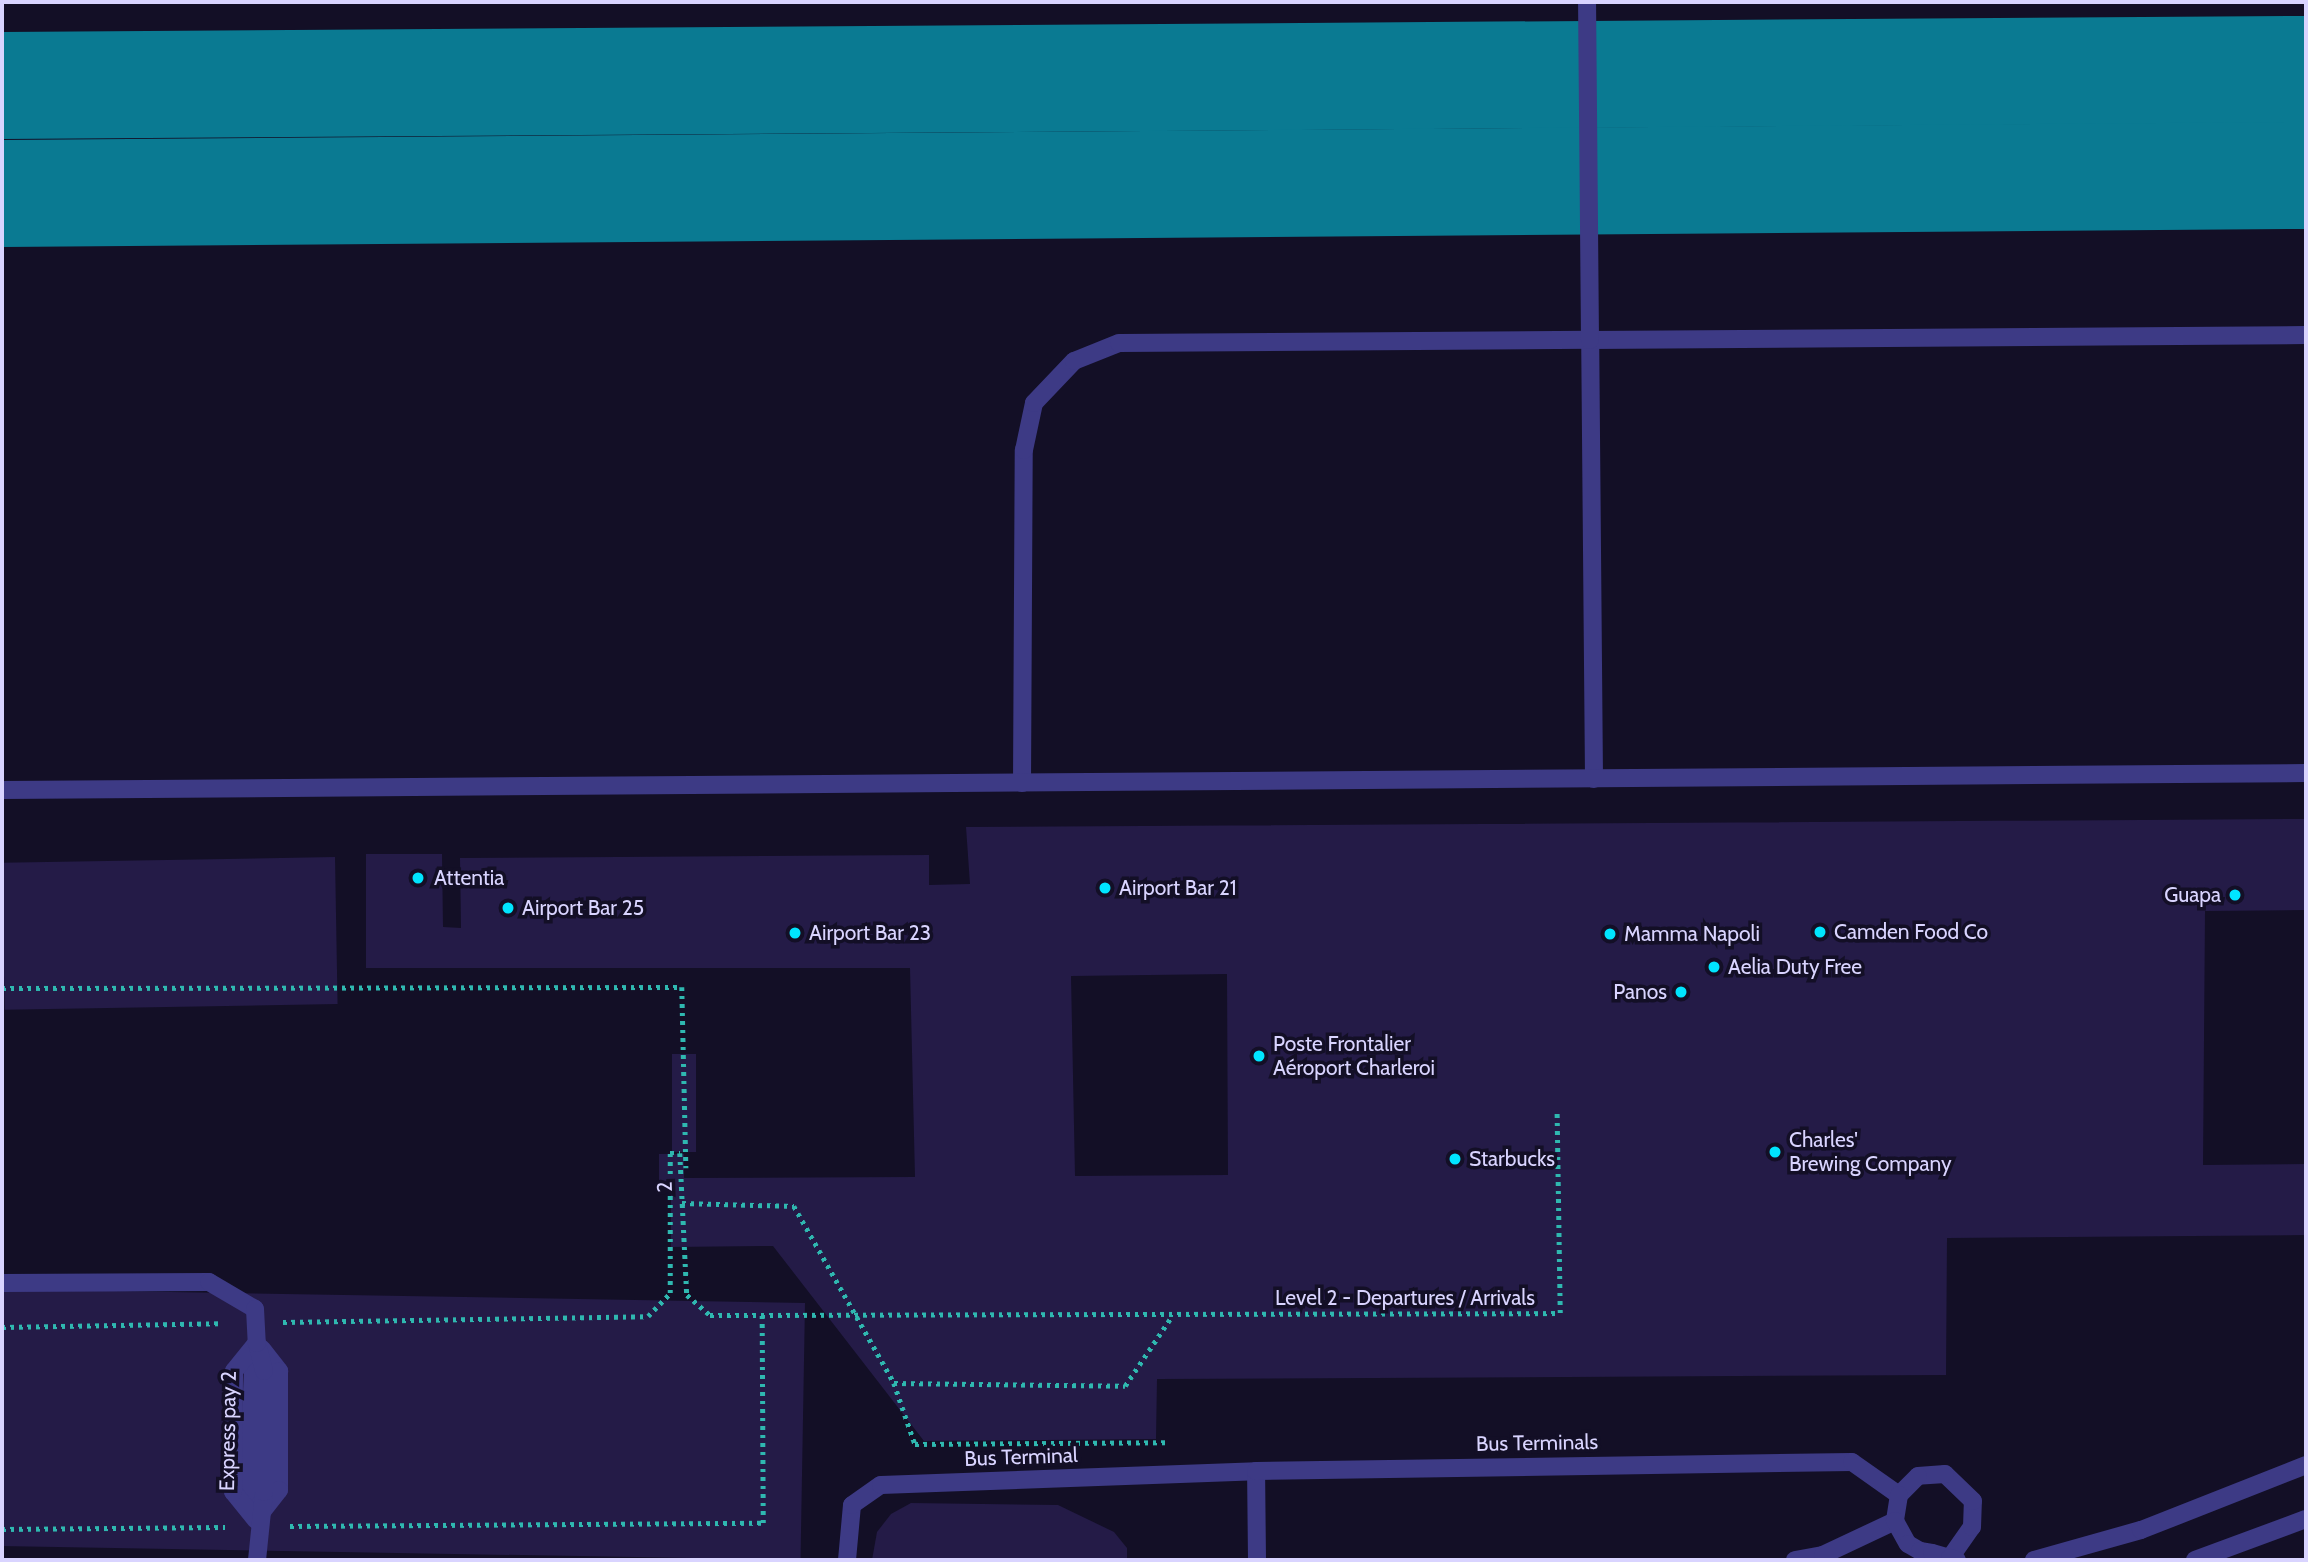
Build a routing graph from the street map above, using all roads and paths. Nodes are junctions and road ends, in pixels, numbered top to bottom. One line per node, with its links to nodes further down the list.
1 (1587, 2): 3 (street)
2 (2306, 335): 3 (street)
3 (1590, 340): 5 (street); 6 (street)
4 (2306, 773): 5 (street)
5 (1594, 779): 6 (street)
6 (1022, 783): 7 (street)
7 (2, 790)
8 (2, 988): 10 (path)
9 (1557, 1111): 17 (path, Level 2 - Departures / Arrivals)
10 (686, 1168)
11 (682, 1203): 12 (path, 2); 13 (path, 2); 16 (path)
12 (671, 1229): 13 (path); 18 (path)
13 (683, 1229): 15 (path, 2)
14 (2, 1283): 21 (street, bridge)
15 (762, 1315): 16 (path); 29 (path)
16 (859, 1315): 17 (path); 22 (path)
17 (1173, 1316): 22 (path)
18 (271, 1322)
19 (231, 1323): 20 (path)
20 (2, 1327)
21 (257, 1343): 29 (street); 29 (street, Express pay 2); 29 (street)
22 (894, 1383): 23 (path)
23 (1183, 1442)
24 (2306, 1465): 36 (street)
25 (1256, 1471): 26 (street, Bus Terminals); 32 (street, Bus Terminal); 33 (street)
26 (1899, 1495): 28 (street); 35 (street)
27 (2306, 1519): 37 (street)
28 (1895, 1521): 34 (street); 35 (street)
29 (257, 1523): 30 (path); 31 (street)
30 (2, 1529)
31 (257, 1560)
32 (847, 1560)
33 (1257, 1560)
34 (1795, 1560)
35 (1951, 1560)
36 (2034, 1560)
37 (2195, 1560)

